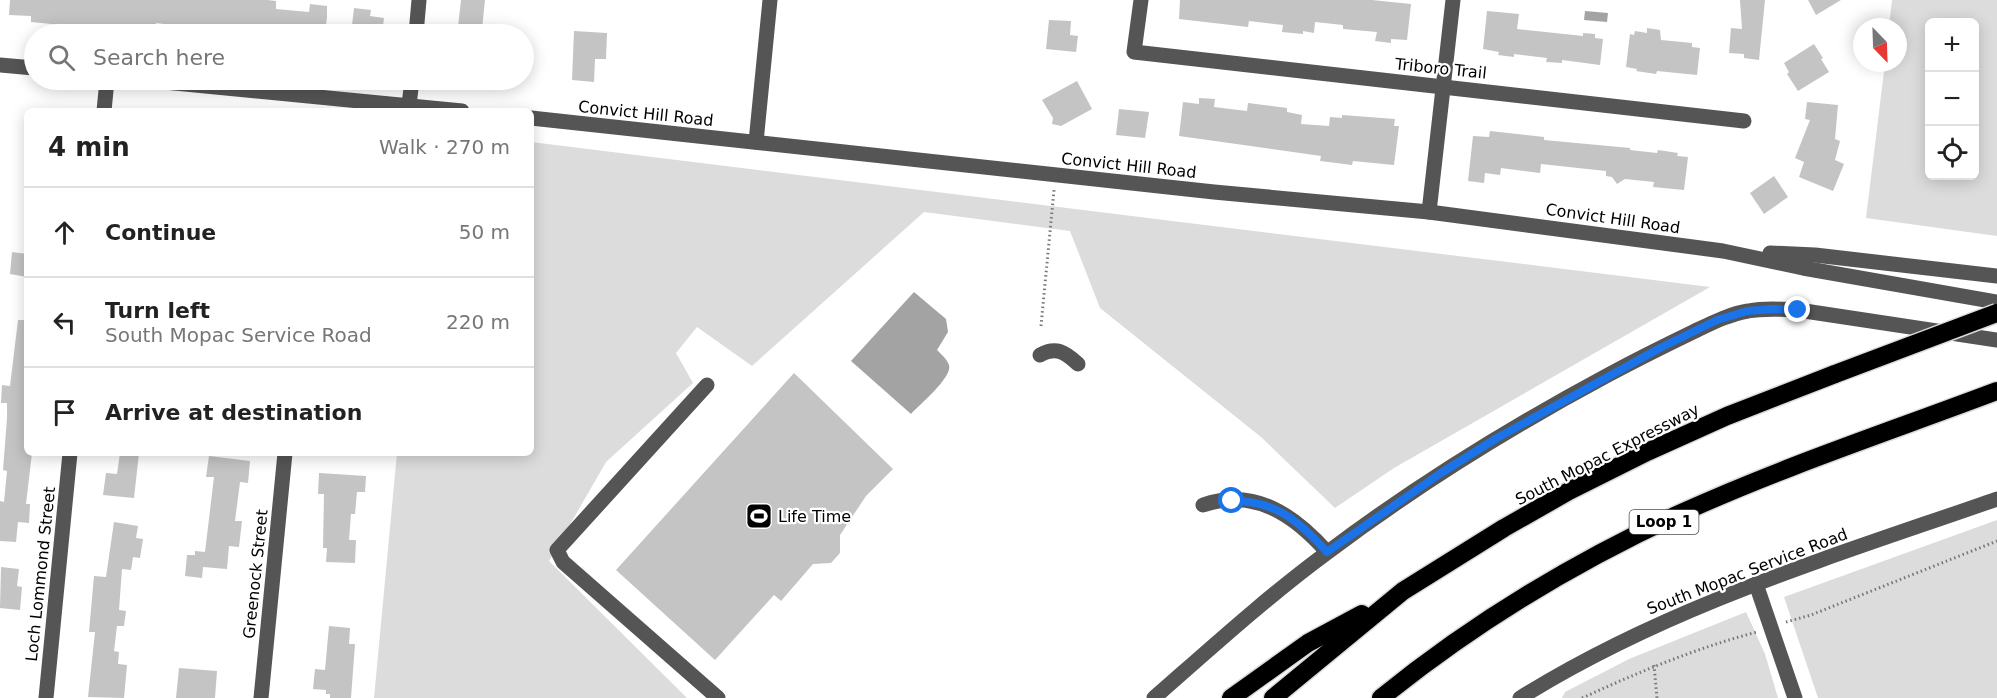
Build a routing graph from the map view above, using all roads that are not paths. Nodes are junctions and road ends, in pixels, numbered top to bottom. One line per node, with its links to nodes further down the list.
1 (419, 0): 5 (street)
2 (770, 0): 18 (street)
3 (1141, 0): 8 (street, Triboro Trail)
4 (1453, 0): 8 (street)
5 (417, 24)
6 (0, 64): 7 (street)
7 (24, 67)
8 (1443, 87): 17 (street, Triboro Trail); 19 (street)
9 (106, 90): 14 (street)
10 (214, 90): 12 (street)
11 (411, 90): 13 (street)
12 (319, 105): 13 (street)
13 (410, 105): 15 (street)
14 (104, 108)
15 (436, 108)
16 (534, 118): 18 (street, Convict Hill Road)
17 (1744, 121)
18 (756, 142): 19 (street, Convict Hill Road)
19 (1429, 212): 20 (street, Convict Hill Road)
20 (1723, 251): 21 (street, Convict Hill Road); 22 (street, Convict Hill Road)
21 (1997, 276)
22 (1997, 302)
23 (1997, 313): 35 (highway, South Mopac Expressway, bridge)
24 (1997, 340): 33 (street)
25 (1040, 355): 26 (street)
26 (1078, 364)
27 (707, 385): 38 (street)
28 (1997, 391): 42 (highway, Loop 1)
29 (70, 456): 36 (street, Loch Lommond Street)
30 (285, 456): 37 (street, Greenock Street)
31 (1997, 499): 34 (street, South Mopac Service Road)
32 (1203, 505): 33 (street)
33 (1327, 552): 39 (street)
34 (1756, 584): 43 (street, South Mopac Service Road); 44 (street)
35 (1403, 591): 40 (highway); 41 (highway, South Mopac Expressway)
36 (46, 698)
37 (261, 698)
38 (718, 698)
39 (1154, 698)
40 (1231, 698)
41 (1273, 698)
42 (1381, 698)
43 (1520, 698)
44 (1795, 698)

